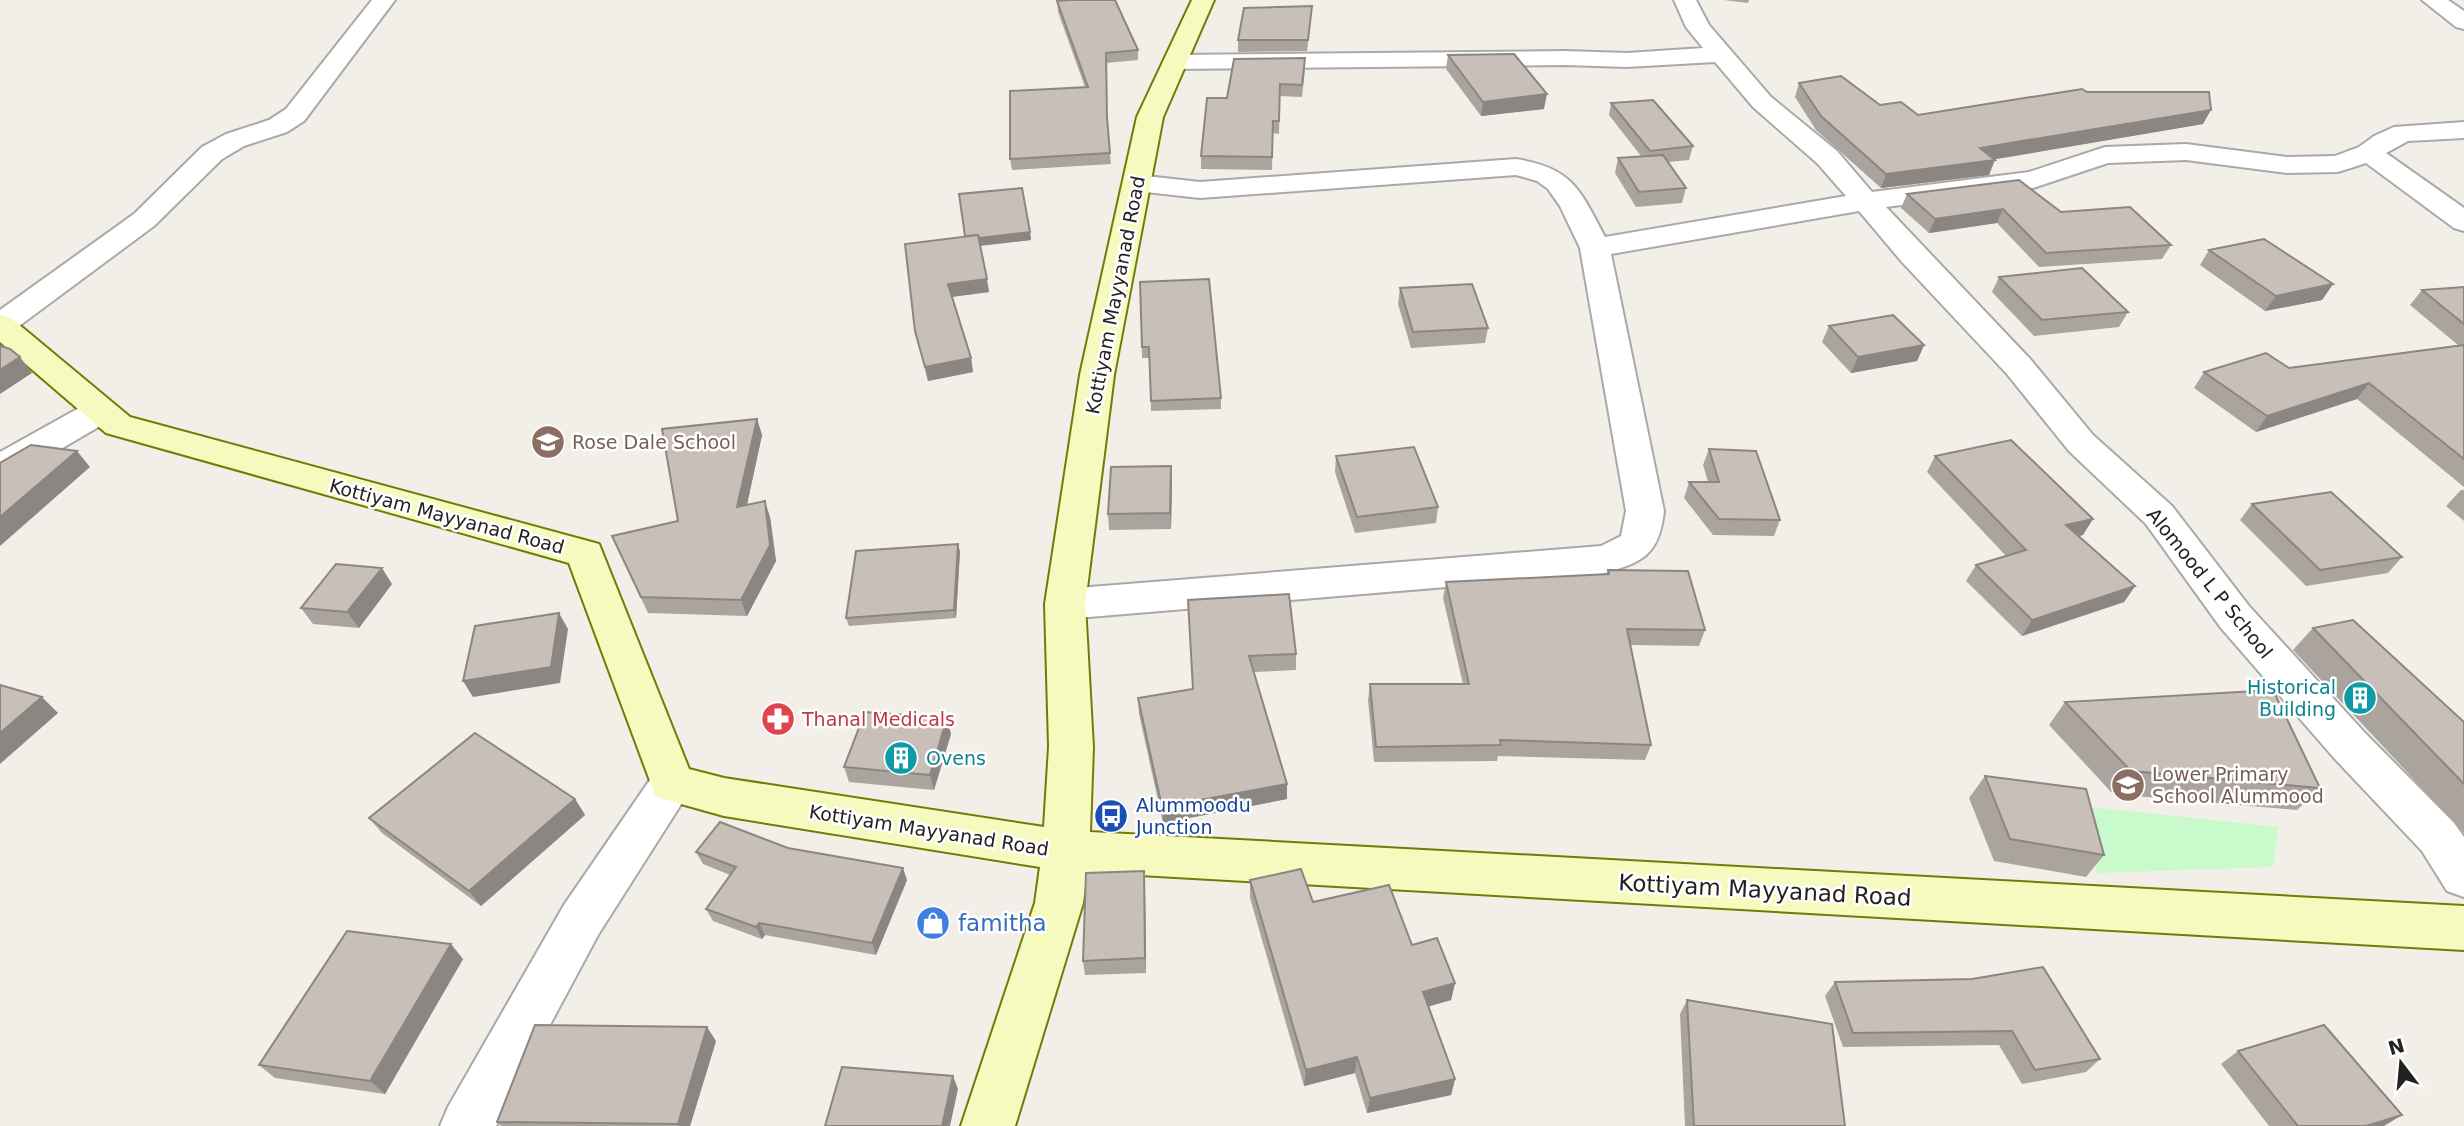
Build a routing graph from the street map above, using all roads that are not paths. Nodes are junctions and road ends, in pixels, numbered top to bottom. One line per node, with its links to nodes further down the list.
1 (384, 0): 14 (street)
2 (1203, 0): 7 (main road, Kottiyam Mayyanad Road)
3 (1685, 0): 6 (street, Alomood L P School)
4 (2433, 0): 5 (street)
5 (2464, 22)
6 (1721, 54): 7 (street); 11 (street, Alomood L P School)
7 (1175, 62): 10 (main road, Kottiyam Mayyanad Road)
8 (2464, 130): 9 (street)
9 (2369, 153): 11 (street); 12 (street)
10 (1137, 183): 13 (street); 17 (main road, Kottiyam Mayyanad Road)
11 (1867, 201): 13 (street); 20 (street, Alomood L P School)
12 (2464, 222)
13 (1594, 248): 17 (street)
14 (0, 325): 15 (main road, Kottiyam Mayyanad Road)
15 (100, 411): 16 (street); 18 (main road, Kottiyam Mayyanad Road)
16 (0, 468)
17 (1065, 604): 19 (main road, Kottiyam Mayyanad Road)
18 (672, 784): 19 (main road, Kottiyam Mayyanad Road); 22 (street)
19 (1066, 851): 21 (main road, Kottiyam Mayyanad Road); 23 (main road, Kottiyam Mayyanad Road)
20 (2464, 876)
21 (2464, 928)
22 (467, 1126)
23 (988, 1126)

